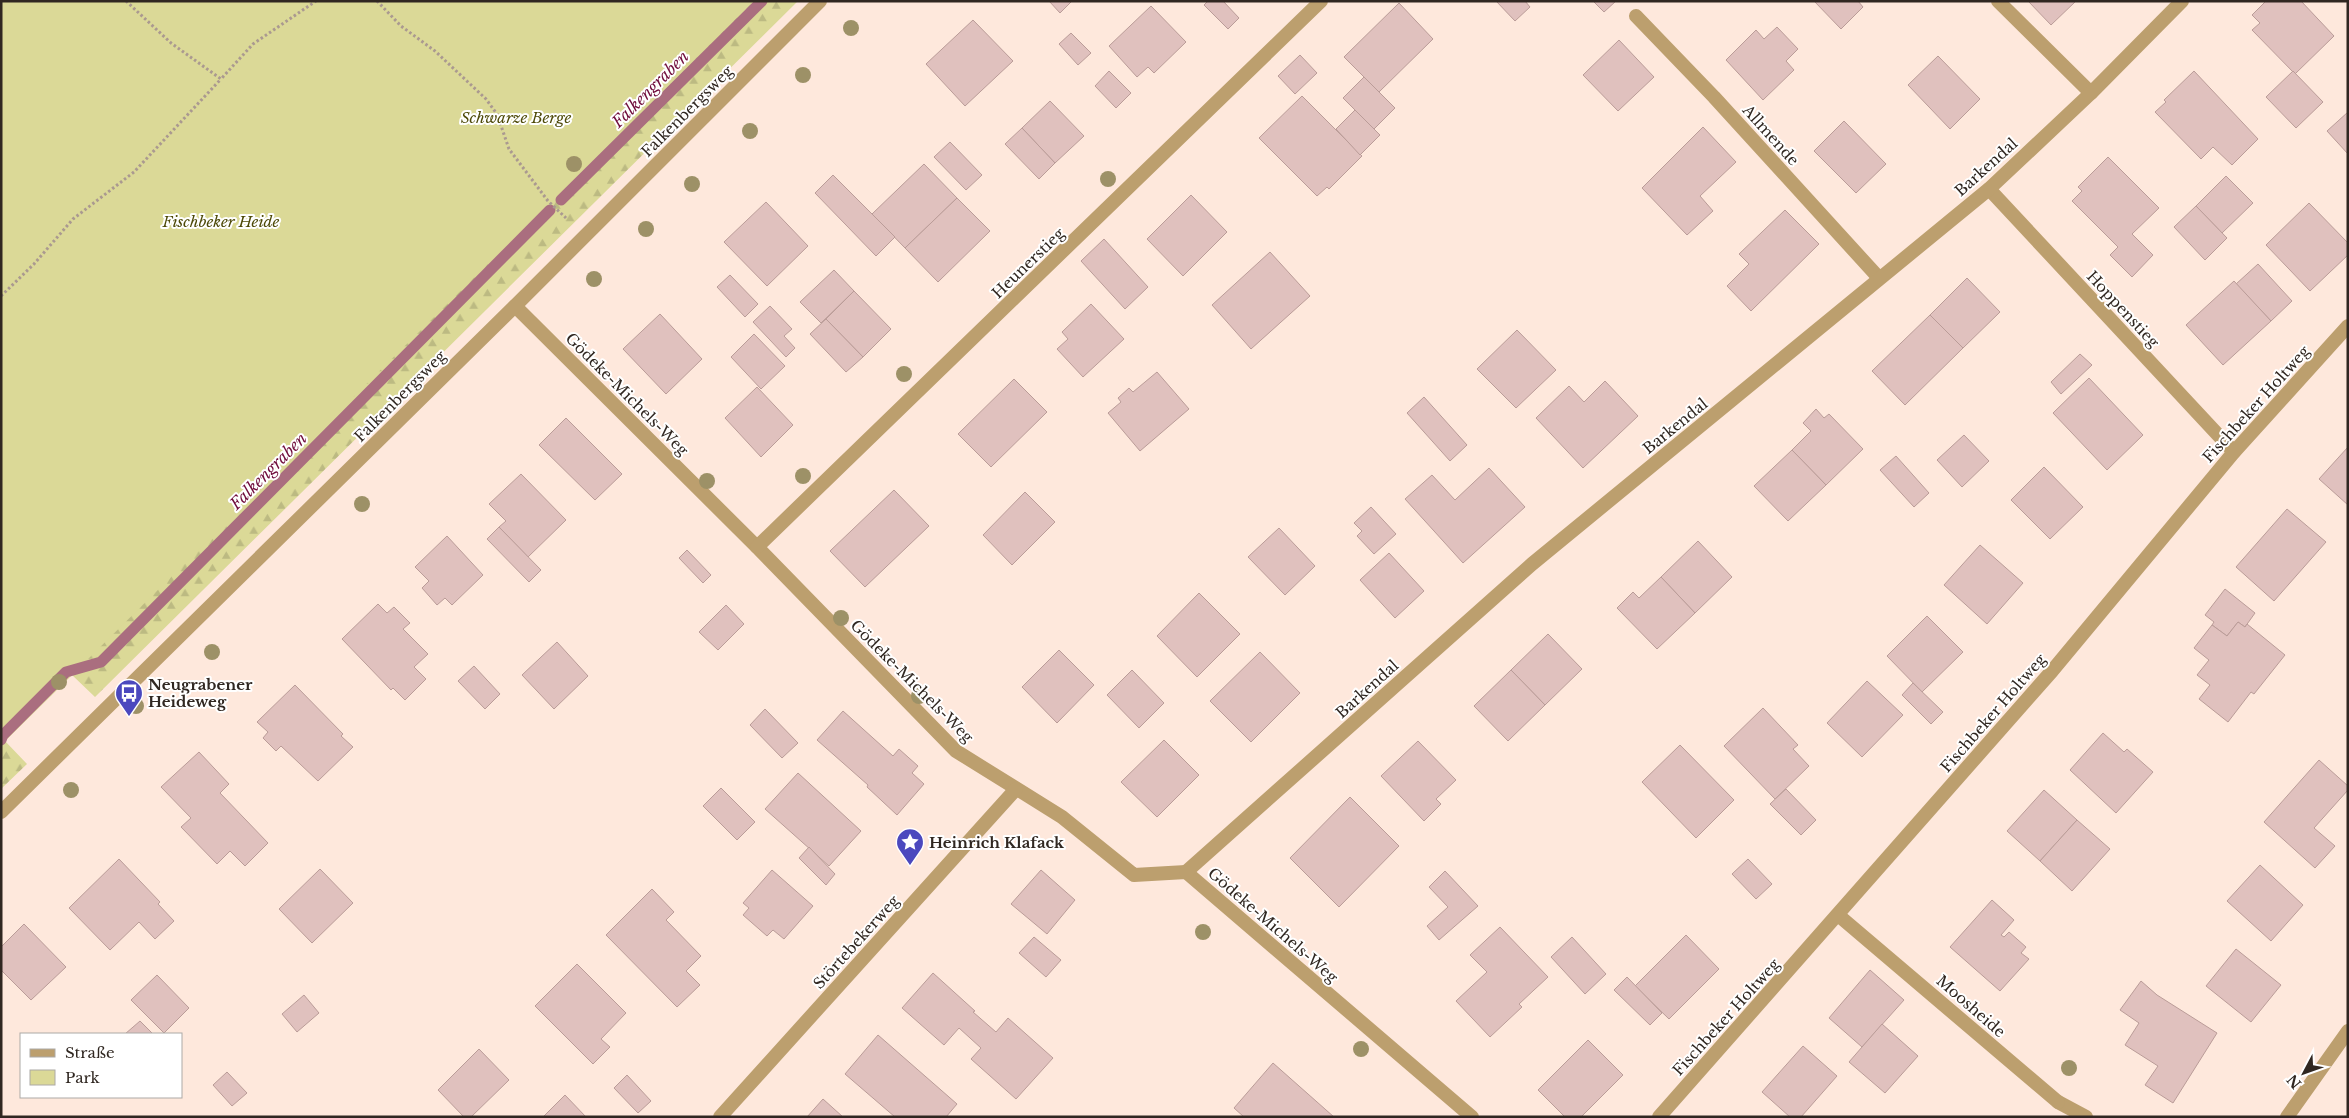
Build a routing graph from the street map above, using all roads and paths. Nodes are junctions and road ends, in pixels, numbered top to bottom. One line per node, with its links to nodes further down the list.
1 (126, 1): 9 (path)
2 (316, 1): 9 (path)
3 (377, 1): 12 (path)
4 (820, 1): 12 (street, Falkenbergsweg)
5 (1321, 1): 18 (street, Heunerstieg)
6 (1998, 1): 10 (street)
7 (2182, 1): 10 (street, Barkendal)
8 (1636, 16): 13 (street, Allmende)
9 (221, 80): 14 (path)
10 (2091, 93): 11 (street, Barkendal)
11 (1989, 189): 13 (street, Barkendal); 17 (street, Hoppenstieg)
12 (584, 237): 15 (street, Falkenbergsweg)
13 (1879, 278): 21 (street, Barkendal)
14 (1, 296)
15 (515, 306): 18 (street, Gödeke-Michels-Weg); 20 (street, Falkenbergsweg)
16 (2348, 326): 17 (street, Fischbeker Holtweg)
17 (2234, 452): 22 (street, Fischbeker Holtweg)
18 (757, 547): 19 (street, Gödeke-Michels-Weg)
19 (1016, 789): 21 (street, Gödeke-Michels-Weg); 24 (street, Störtebekerweg)
20 (1, 812)
21 (1186, 872): 25 (street, Gödeke-Michels-Weg)
22 (1838, 915): 26 (street, Fischbeker Holtweg); 27 (street, Moosheide)
23 (2348, 1031): 28 (street)
24 (720, 1117)
25 (1472, 1117)
26 (1659, 1117)
27 (2086, 1117)
28 (2287, 1117)

